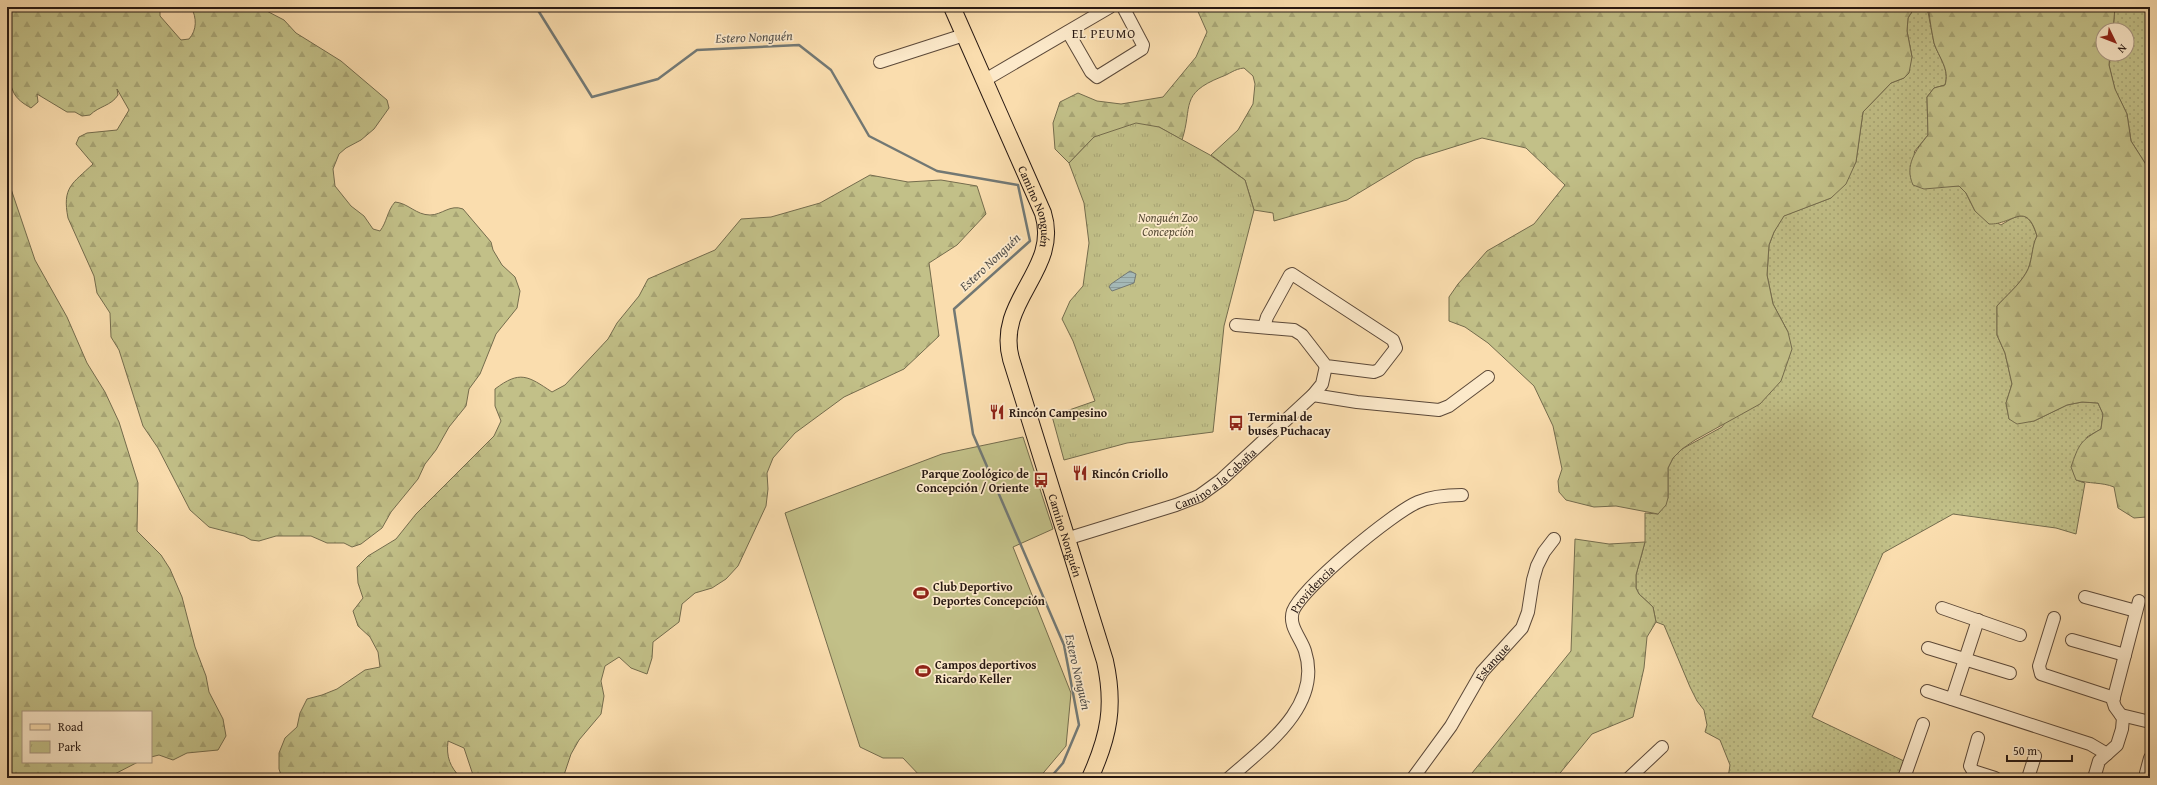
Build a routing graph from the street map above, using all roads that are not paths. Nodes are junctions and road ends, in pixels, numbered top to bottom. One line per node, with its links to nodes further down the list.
1 (952, 7): 5 (main road, Camino Nonguén)
2 (1110, 7): 4 (street)
3 (1123, 7): 4 (street)
4 (1068, 32): 7 (street)
5 (964, 35): 6 (street); 7 (main road, Camino Nonguén)
6 (880, 62)
7 (985, 80): 14 (main road, Camino Nonguén)
8 (1236, 325): 9 (street)
9 (1264, 327): 10 (street); 10 (street)
10 (1326, 366): 12 (street, Camino a la Cabaña)
11 (1488, 377): 12 (street)
12 (1314, 395): 14 (street, Camino a la Cabaña)
13 (1462, 495): 40 (street, Providencia)
14 (1066, 539): 39 (main road, Camino Nonguén)
15 (1554, 539): 41 (street, Estanque)
16 (2086, 597): 23 (street)
17 (1942, 608): 19 (street)
18 (2054, 618): 27 (street)
19 (1978, 620): 20 (street); 24 (street)
20 (2020, 635)
21 (2072, 640): 23 (street)
22 (1928, 648): 24 (street)
23 (2125, 655): 27 (street)
24 (1966, 659): 25 (street); 28 (street)
25 (2010, 673)
26 (1927, 691): 28 (street)
27 (2114, 698): 29 (street)
28 (1952, 699): 34 (street)
29 (2121, 715): 30 (street); 34 (street)
30 (2150, 722)
31 (1923, 724): 43 (street)
32 (1978, 738): 38 (street)
33 (1662, 747): 42 (street)
34 (2107, 754): 46 (street)
35 (2035, 756): 45 (street)
36 (2150, 758): 37 (street)
37 (2146, 773)
38 (1971, 775): 44 (street)
39 (1090, 778)
40 (1229, 778)
41 (1413, 778)
42 (1629, 778)
43 (1904, 778)
44 (1995, 778)
45 (2028, 778)
46 (2094, 778)

